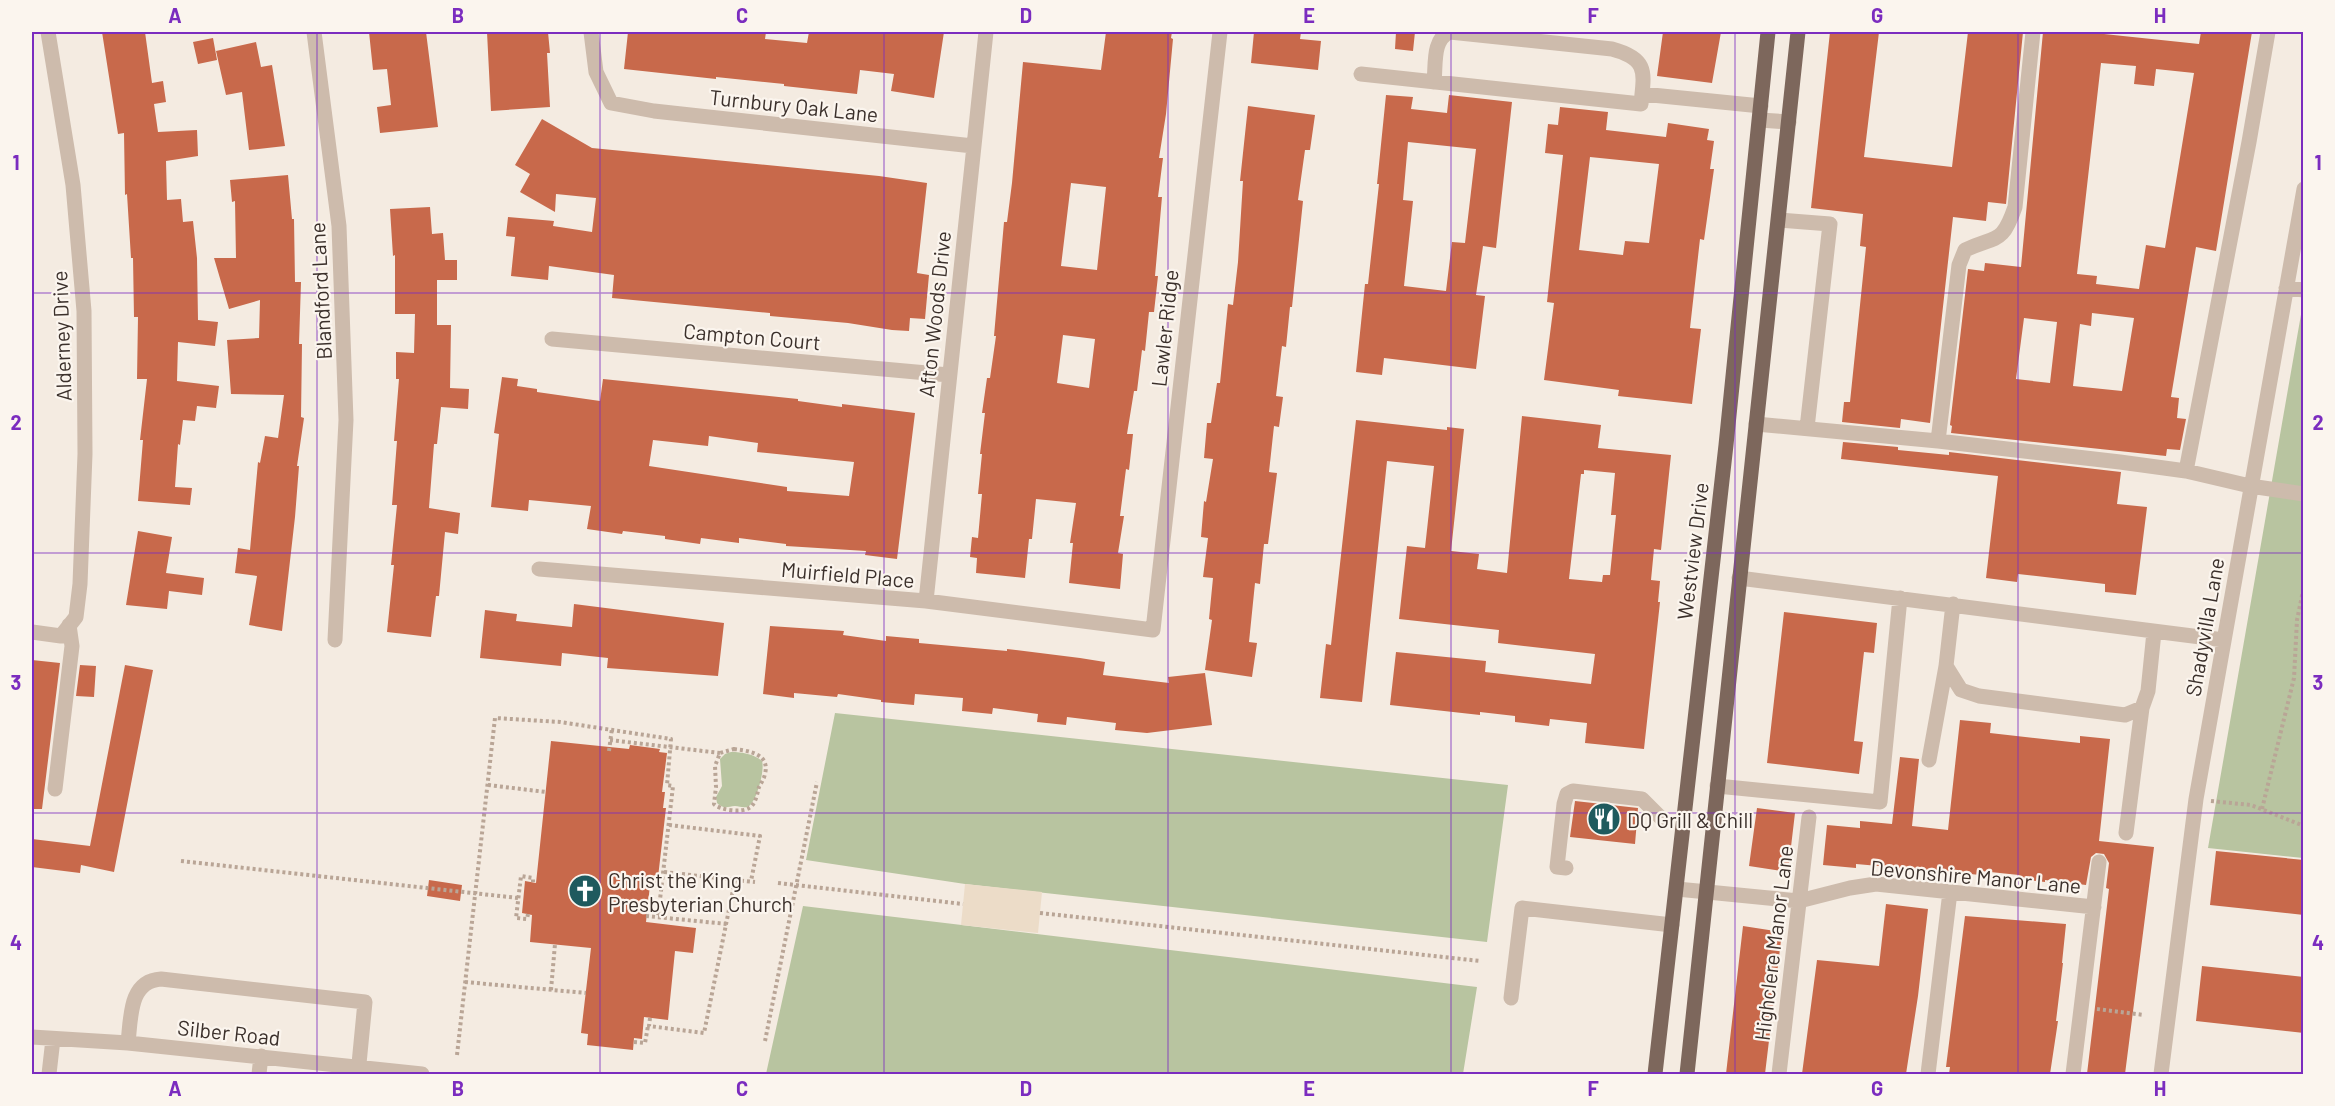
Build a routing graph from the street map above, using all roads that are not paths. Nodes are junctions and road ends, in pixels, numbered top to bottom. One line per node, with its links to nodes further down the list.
1 (48, 32): 35 (street, Alderney Drive)
2 (314, 32): 39 (street, Blandford Lane)
3 (591, 32): 15 (street, Turnbury Oak Lane)
4 (987, 32): 15 (street, Afton Woods Drive)
5 (1220, 32): 36 (street, Lawler Ridge)
6 (1768, 32): 13 (main road, Westview Drive)
7 (1798, 32): 14 (main road)
8 (2033, 32): 24 (street)
9 (2268, 32): 27 (street)
10 (1361, 74): 11 (street)
11 (1434, 82): 12 (street); 12 (street)
12 (1642, 94): 13 (street)
13 (1760, 113): 14 (street); 25 (main road, Westview Drive)
14 (1789, 122): 17 (main road)
15 (973, 146): 21 (street, Afton Woods Drive)
16 (2304, 189): 18 (street, Shadyvilla Lane)
17 (1779, 220): 22 (main road); 23 (street)
18 (2286, 288): 19 (street); 28 (street, Shadyvilla Lane)
19 (2304, 290)
20 (552, 339): 21 (street, Campton Court)
21 (949, 375): 33 (street, Afton Woods Drive)
22 (1756, 424): 23 (street); 26 (main road)
23 (1807, 428): 24 (street)
24 (1938, 441): 27 (street)
25 (1726, 445): 26 (main road); 51 (main road, Westview Drive)
26 (1753, 449): 31 (main road)
27 (2186, 471): 28 (street)
28 (2250, 486): 29 (street); 40 (street, Shadyvilla Lane)
29 (2304, 494)
30 (538, 569): 33 (street, Muirfield Place)
31 (1739, 578): 32 (street); 44 (main road)
32 (1900, 598): 34 (street); 44 (street)
33 (926, 602): 36 (street, Muirfield Place)
34 (1953, 604): 38 (street); 41 (street)
35 (65, 630): 37 (street); 45 (street)
36 (1153, 630)
37 (32, 632)
38 (2154, 632): 40 (street); 42 (street)
39 (335, 640)
40 (2223, 640): 71 (street, Shadyvilla Lane)
41 (1947, 666): 42 (street); 43 (street)
42 (2142, 708): 48 (street)
43 (1929, 760)
44 (1717, 786): 52 (main road)
45 (55, 789)
46 (1809, 817): 54 (street, Highclere Manor Lane)
47 (1661, 819): 50 (street)
48 (2126, 833)
49 (2099, 862): 55 (street)
50 (1566, 868)
51 (1677, 889): 52 (street, Devonshire Manor Lane); 56 (main road, Westview Drive)
52 (1705, 892): 54 (street, Devonshire Manor Lane); 67 (main road)
53 (1950, 892): 54 (street, Devonshire Manor Lane); 55 (street, Devonshire Manor Lane); 69 (street)
54 (1799, 901): 68 (street, Highclere Manor Lane)
55 (2094, 907): 70 (street)
56 (1672, 926): 57 (street); 66 (main road, Westview Drive)
57 (1511, 998)
58 (32, 1037): 59 (street, Silber Road)
59 (52, 1039): 60 (street, Silber Road); 63 (street)
60 (128, 1043): 61 (street, Silber Road); 62 (street)
61 (261, 1056): 62 (street, Silber Road); 64 (street)
62 (359, 1071): 65 (street, Silber Road)
63 (49, 1074)
64 (259, 1074)
65 (422, 1074)
66 (1654, 1074)
67 (1687, 1074)
68 (1779, 1074)
69 (1928, 1074)
70 (2073, 1074)
71 (2161, 1074)

